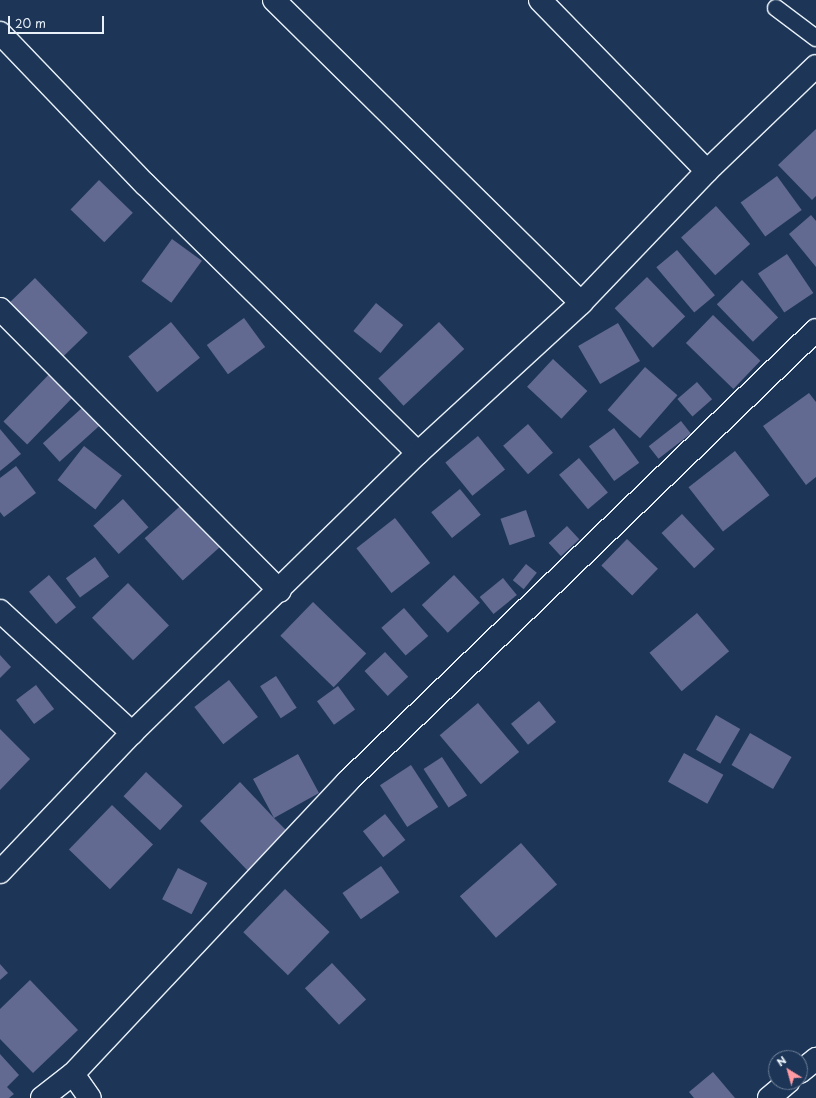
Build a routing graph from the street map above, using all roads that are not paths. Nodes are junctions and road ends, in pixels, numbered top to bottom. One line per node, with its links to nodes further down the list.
1 (274, 0): 8 (street)
2 (540, 0): 7 (street)
3 (776, 8): 5 (lane)
4 (0, 33): 11 (street)
5 (816, 38)
6 (816, 66): 7 (street)
7 (707, 171): 8 (street)
8 (581, 303): 11 (street)
9 (0, 309): 12 (street)
10 (816, 330): 18 (street)
11 (418, 453): 12 (street)
12 (280, 591): 14 (street)
13 (0, 611): 14 (street)
14 (132, 734): 15 (street)
15 (2, 864)
16 (816, 1059): 17 (street)
17 (808, 1066)
18 (73, 1074): 20 (street); 21 (street)
19 (778, 1090): 22 (street)
20 (42, 1098)
21 (90, 1098)
22 (768, 1098)

